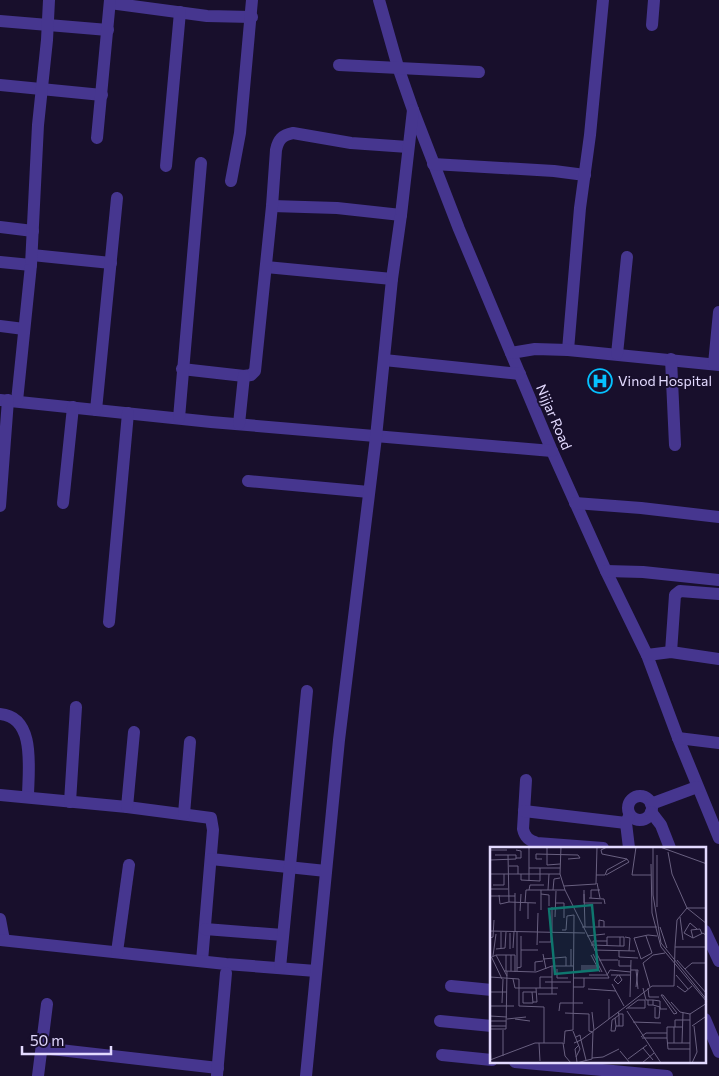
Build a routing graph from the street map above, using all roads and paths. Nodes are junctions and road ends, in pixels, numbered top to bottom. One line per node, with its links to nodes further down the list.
1 (49, 0): 10 (street)
2 (252, 0): 8 (street)
3 (379, 0): 14 (street, Nijjar Road)
4 (603, 0): 25 (street)
5 (654, 0): 11 (street)
6 (110, 1): 7 (street); 12 (street)
7 (180, 12): 8 (street); 24 (street)
8 (252, 17): 26 (street)
9 (0, 21): 10 (street)
10 (48, 26): 12 (street); 17 (street)
11 (652, 26)
12 (108, 30): 18 (street)
13 (339, 65): 14 (street)
14 (398, 67): 15 (street); 19 (street, Nijjar Road)
15 (479, 72)
16 (0, 85): 17 (street)
17 (42, 89): 18 (street); 31 (street)
18 (102, 95): 20 (street)
19 (413, 110): 21 (street); 23 (street, Nijjar Road)
20 (97, 138)
21 (408, 147): 28 (street); 29 (street)
22 (201, 163): 47 (street)
23 (433, 164): 25 (street); 42 (street, Nijjar Road)
24 (166, 166)
25 (585, 175): 41 (street)
26 (231, 181)
27 (117, 198): 35 (street)
28 (272, 206): 29 (street); 36 (street)
29 (401, 215): 37 (street)
30 (0, 227): 31 (street)
31 (33, 231): 33 (street)
32 (627, 257): 43 (street)
33 (31, 260): 34 (street); 35 (street); 40 (street)
34 (0, 262)
35 (111, 263): 52 (street)
36 (266, 267): 37 (street); 49 (street)
37 (392, 279): 44 (street)
38 (719, 312): 46 (street)
39 (0, 326): 40 (street)
40 (24, 329): 50 (street)
41 (568, 350): 42 (street); 43 (street)
42 (511, 353): 48 (street, Nijjar Road)
43 (618, 354): 45 (street)
44 (384, 360): 48 (street); 56 (street)
45 (671, 360): 46 (street); 57 (street)
46 (716, 364)
47 (182, 369): 49 (street); 54 (street)
48 (520, 374): 58 (street, Nijjar Road)
49 (244, 376): 55 (street)
50 (8, 401): 51 (street); 63 (street)
51 (73, 407): 52 (street); 61 (street)
52 (96, 410): 53 (street)
53 (128, 412): 54 (street); 68 (street)
54 (178, 418): 55 (street)
55 (239, 424): 56 (street)
56 (376, 437): 58 (street); 60 (street)
57 (675, 445)
58 (552, 451): 62 (street, Nijjar Road)
59 (248, 481): 60 (street)
60 (370, 492): 96 (street)
61 (63, 503)
62 (575, 503): 64 (street); 65 (street, Nijjar Road)
63 (0, 506)
64 (719, 518)
65 (606, 571): 66 (street); 70 (street, Nijjar Road)
66 (719, 580)
67 (719, 594): 69 (street)
68 (109, 622)
69 (671, 652): 70 (street); 71 (street)
70 (647, 655): 76 (street, Nijjar Road)
71 (719, 659)
72 (307, 691): 95 (street)
73 (76, 707): 83 (street)
74 (0, 714): 82 (street)
75 (134, 732): 84 (street)
76 (678, 738): 78 (street); 80 (street, Nijjar Road)
77 (190, 742): 87 (street)
78 (719, 743)
79 (526, 780): 86 (street)
80 (697, 786): 85 (street); 89 (street, Nijjar Road)
81 (0, 795): 82 (street)
82 (28, 797): 83 (street)
83 (70, 802): 84 (street)
84 (127, 807): 87 (street)
85 (651, 808): 88 (street); 88 (street); 92 (street)
86 (524, 811): 88 (street); 90 (street)
87 (184, 814): 93 (street)
88 (628, 818): 91 (street)
89 (719, 838)
90 (591, 847)
91 (629, 847)
92 (670, 847)
93 (211, 859): 95 (street); 98 (street)
94 (129, 865): 102 (street)
95 (290, 868): 96 (street); 100 (street)
96 (326, 871): 106 (street)
97 (0, 919): 101 (street)
98 (205, 929): 100 (street); 103 (street)
99 (706, 933): 104 (street)
100 (283, 936): 105 (street)
101 (2, 940): 102 (street)
102 (117, 952): 103 (street)
103 (202, 961): 105 (street)
104 (719, 961)
105 (280, 968): 106 (street)
106 (316, 971): 121 (street)
107 (226, 973): 119 (street)
108 (451, 986): 109 (street)
109 (490, 990)
110 (47, 1004): 114 (street)
111 (440, 1021): 113 (street)
112 (706, 1022): 115 (street)
113 (490, 1026)
114 (42, 1048): 119 (street); 120 (street)
115 (714, 1049)
116 (442, 1055): 117 (street)
117 (490, 1060)
118 (537, 1064): 122 (street)
119 (218, 1072)
120 (38, 1076)
121 (306, 1076)
122 (667, 1076)

